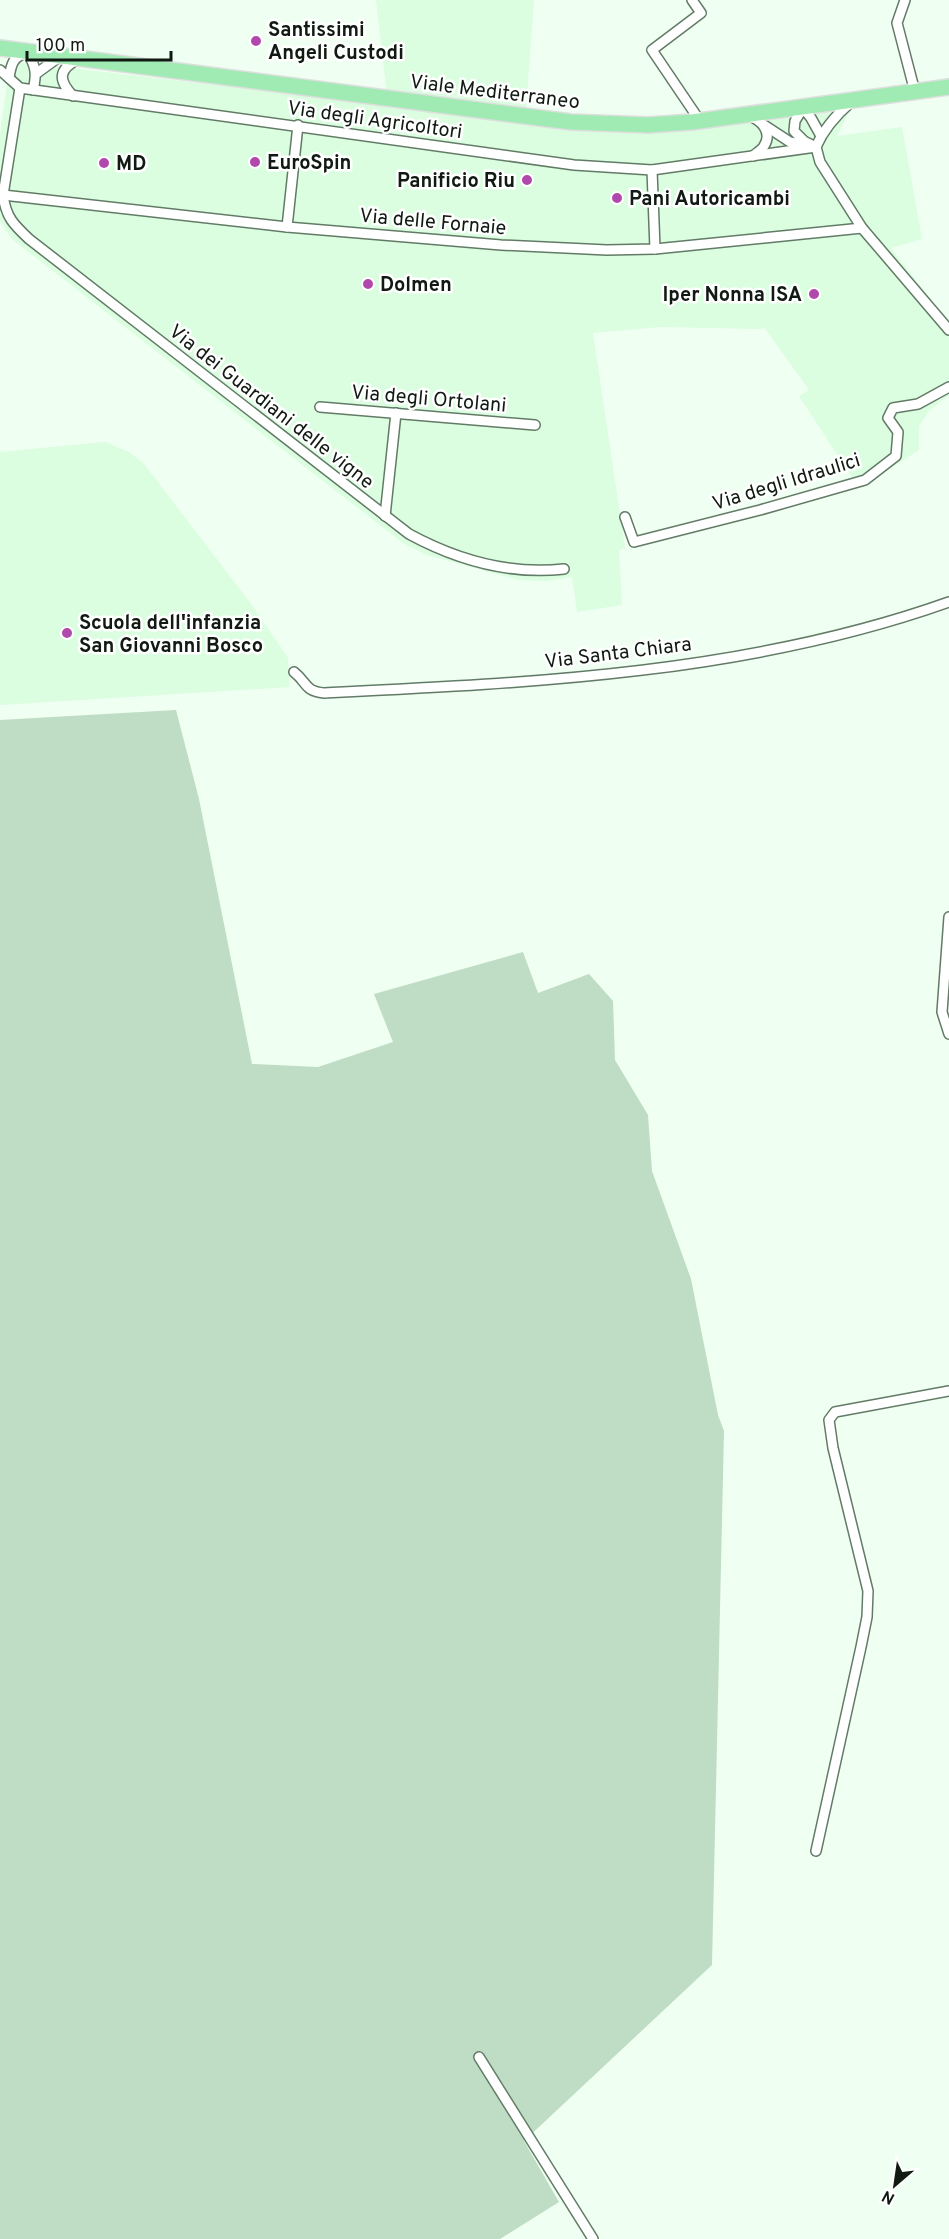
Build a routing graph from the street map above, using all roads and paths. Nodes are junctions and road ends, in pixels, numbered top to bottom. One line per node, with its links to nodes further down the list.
1 (692, 0): 18 (street)
2 (905, 0): 13 (street)
3 (0, 48): 4 (main road, Viale Mediterraneo)
4 (27, 52): 5 (main road, Viale Mediterraneo); 8 (street); 9 (street)
5 (60, 57): 6 (main road, Viale Mediterraneo); 8 (street)
6 (78, 59): 14 (street); 18 (main road, Viale Mediterraneo)
7 (0, 70): 9 (street)
8 (37, 73): 12 (street)
9 (9, 78): 11 (street)
10 (949, 87): 13 (main road, Viale Mediterraneo)
11 (20, 88): 12 (street, Via degli Agricoltori); 28 (street)
12 (33, 90): 14 (street, Via degli Agricoltori)
13 (915, 92): 15 (main road, Viale Mediterraneo)
14 (73, 96): 19 (street, Via degli Agricoltori)
15 (851, 102): 16 (main road, Viale Mediterraneo); 22 (street)
16 (803, 108): 17 (main road, Viale Mediterraneo); 21 (street); 22 (street)
17 (745, 115): 18 (main road, Viale Mediterraneo); 20 (street)
18 (700, 121)
19 (298, 125): 27 (street, Via degli Agricoltori); 29 (street)
20 (764, 125): 23 (street); 26 (street)
21 (794, 131): 23 (street); 24 (street)
22 (821, 136): 24 (street)
23 (790, 142): 24 (street); 25 (street)
24 (816, 147): 25 (street, Via degli Agricoltori); 30 (street)
25 (779, 152): 26 (street, Via degli Agricoltori)
26 (753, 156): 27 (street, Via degli Agricoltori)
27 (652, 170): 31 (street)
28 (3, 195): 29 (street, Via delle Fornaie); 37 (street, Via dei Guardiani delle vigne)
29 (287, 227): 31 (street, Via delle Fornaie)
30 (862, 228): 31 (street, Via delle Fornaie); 32 (street)
31 (655, 249)
32 (949, 330)
33 (949, 387): 38 (street, Via degli Idraulici)
34 (321, 407): 35 (street, Via degli Ortolani)
35 (396, 413): 36 (street, Via degli Ortolani); 37 (street)
36 (535, 425)
37 (385, 516): 39 (street, Via dei Guardiani delle vigne)
38 (625, 517)
39 (564, 570)
40 (949, 602): 41 (street, Via Santa Chiara)
41 (294, 672)
42 (949, 917): 43 (street)
43 (949, 1034)
44 (949, 1391): 45 (street)
45 (816, 1851)
46 (479, 2057): 47 (street)
47 (593, 2239)

